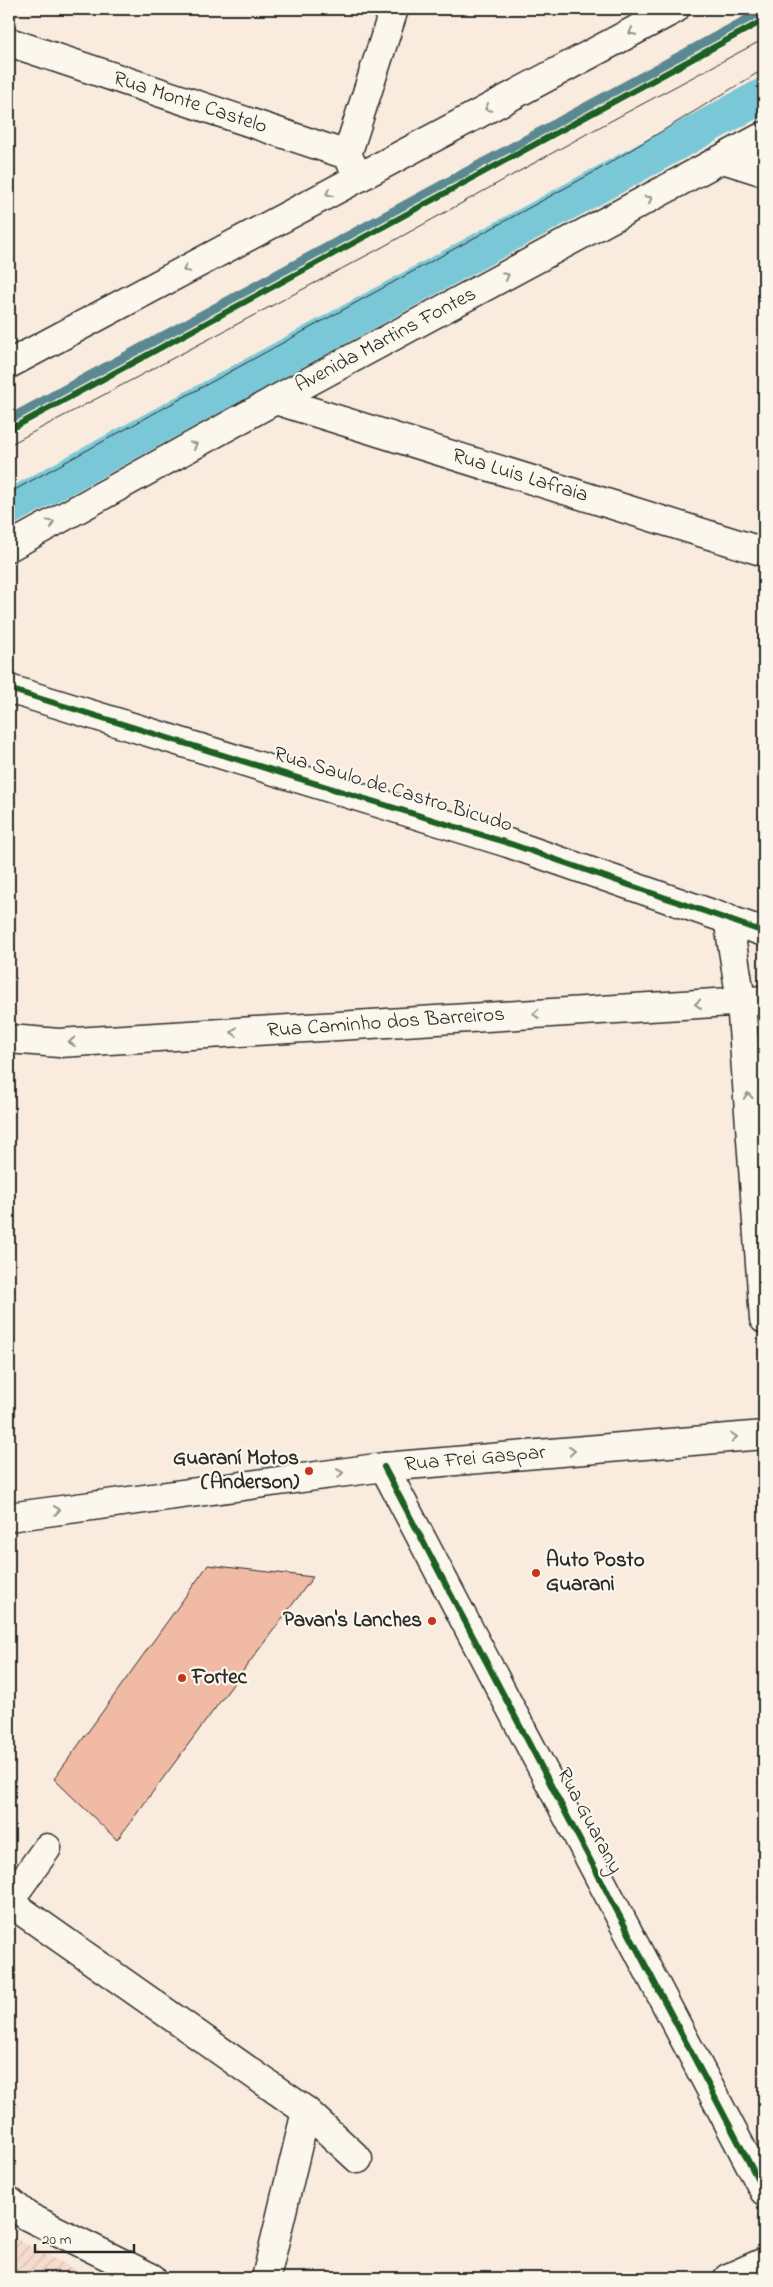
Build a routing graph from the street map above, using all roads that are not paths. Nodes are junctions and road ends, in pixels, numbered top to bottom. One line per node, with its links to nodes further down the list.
1 (394, 9): 6 (street)
2 (675, 9): 6 (street, one-way to 6)
3 (9, 42): 6 (street, Rua Monte Castelo)
4 (764, 136): 5 (street, Avenida Martins Fontes)
5 (723, 159): 7 (street); 9 (street, Avenida Martins Fontes, one-way to 5)
6 (353, 166): 8 (street, one-way to 8)
7 (764, 172)
8 (9, 364)
9 (275, 400): 10 (street, Avenida Martins Fontes, one-way to 9); 11 (street, Rua Luis Lafraia)
10 (9, 547)
11 (764, 552)
12 (9, 689): 13 (street, Rua Saulo de Castro Bicudo)
13 (728, 918): 14 (street, Rua Saulo de Castro Bicudo); 15 (street)
14 (764, 932)
15 (753, 1000): 16 (street, Rua Caminho dos Barreiros, one-way to 16); 17 (street, one-way to 15)
16 (9, 1039)
17 (764, 1319)
18 (764, 1435): 19 (street, Rua Frei Gaspar, one-way to 18)
19 (384, 1467): 20 (street, Rua Frei Gaspar, one-way to 19); 25 (street, Rua Guarany)
20 (9, 1517)
21 (47, 1848): 22 (street)
22 (9, 1902): 23 (street)
23 (306, 2111): 24 (street); 30 (street)
24 (358, 2159)
25 (764, 2191)
26 (9, 2201): 29 (street)
27 (764, 2262): 28 (street)
28 (734, 2277)
29 (152, 2278)
30 (266, 2278)

